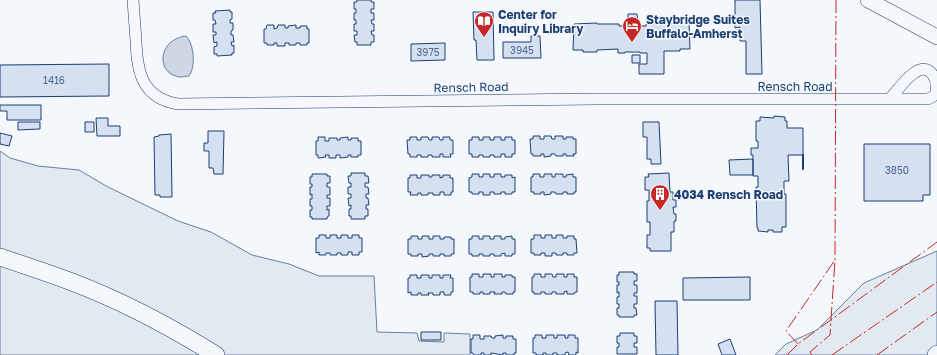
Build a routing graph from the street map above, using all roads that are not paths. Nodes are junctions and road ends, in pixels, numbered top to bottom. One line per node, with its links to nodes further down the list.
1 (133, 0): 4 (street, Rensch Road)
2 (868, 0): 3 (main road)
3 (937, 37)
4 (890, 99)
5 (0, 257): 6 (highway)
6 (216, 355)

